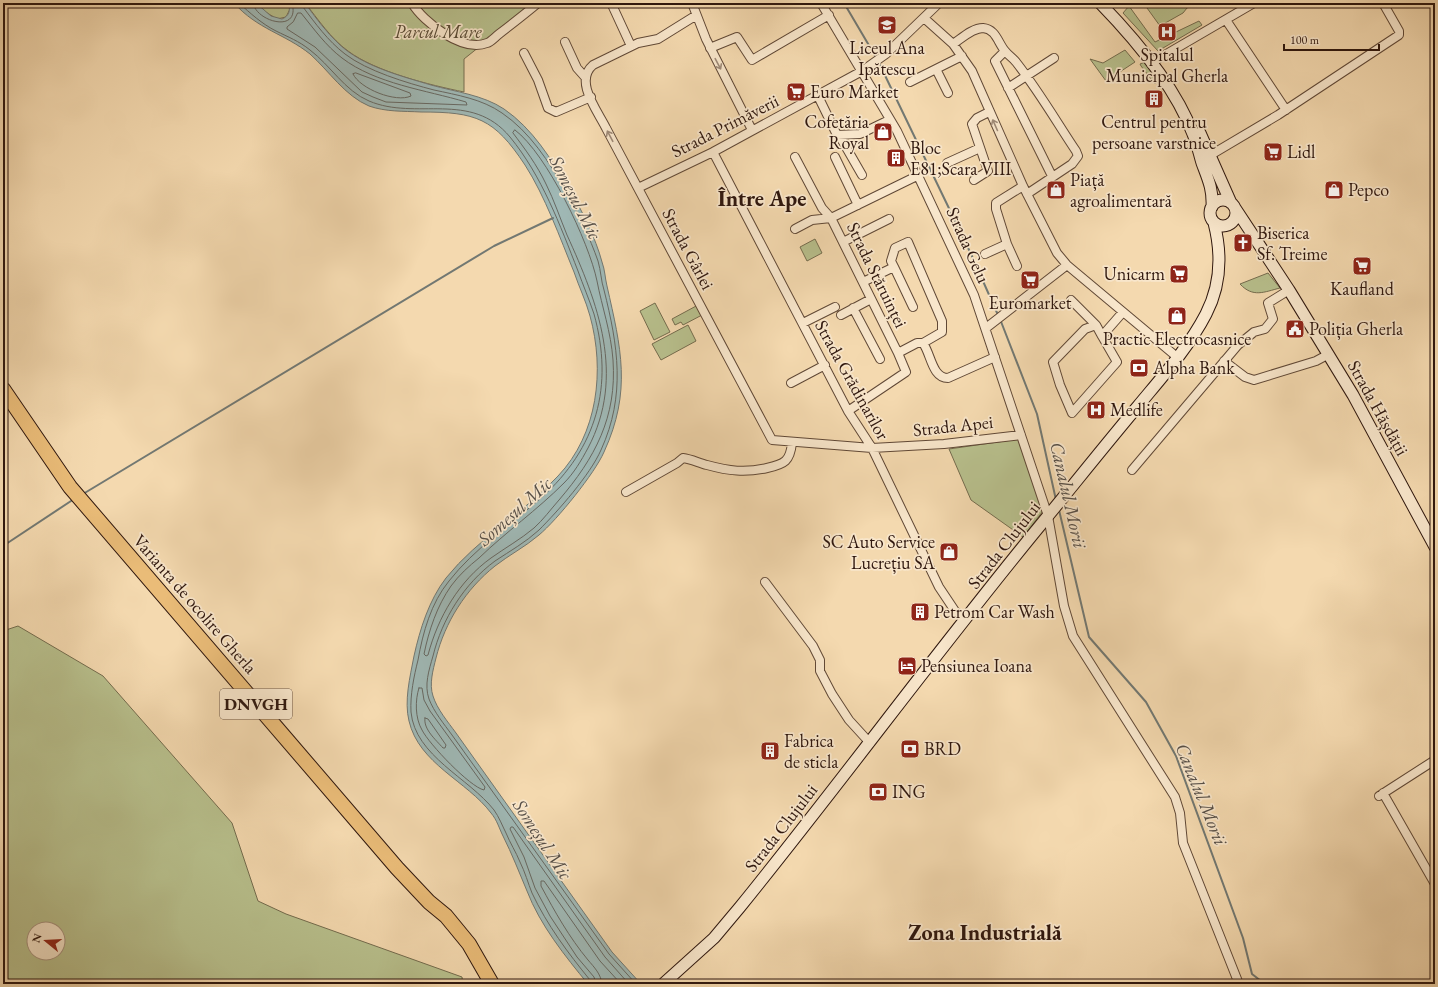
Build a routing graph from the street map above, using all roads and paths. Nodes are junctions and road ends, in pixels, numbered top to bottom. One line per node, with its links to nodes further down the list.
1 (412, 3): 2 (street)
2 (538, 3)
3 (692, 3): 14 (street)
4 (821, 3): 13 (street, Strada Gelu)
5 (939, 3): 15 (street, Strada Primăverii)
6 (1100, 3): 12 (main road)
7 (1254, 3): 16 (street)
8 (1287, 3): 9 (street)
9 (1296, 3)
10 (1383, 3): 35 (street)
11 (613, 7): 19 (street)
12 (1111, 7): 25 (main road)
13 (829, 15): 20 (street); 27 (street, Strada Gelu)
14 (696, 16): 19 (street); 20 (street)
15 (924, 18): 18 (street); 27 (street, Strada Primăverii)
16 (1226, 20): 25 (street); 35 (street)
17 (565, 42): 28 (street, Strada Gârlei)
18 (953, 44): 21 (street); 23 (street)
19 (631, 46): 28 (street)
20 (710, 48): 38 (street, one-way to 38)
21 (1005, 51): 29 (street); 31 (street)
22 (524, 53): 34 (street)
23 (962, 56): 26 (street); 36 (street)
24 (1054, 58): 29 (street)
25 (1154, 61): 40 (main road)
26 (936, 70): 30 (street); 32 (street)
27 (862, 71): 33 (street, Strada Primăverii); 37 (street, Strada Gelu)
28 (586, 73): 34 (street, Strada Gârlei)
29 (1027, 77): 31 (street); 50 (street)
30 (910, 82)
31 (1008, 88): 50 (street)
32 (948, 93)
33 (818, 96): 38 (street, Strada Primăverii); 39 (street)
34 (591, 97): 52 (street, Strada Gârlei, one-way to 34)
35 (1286, 110): 43 (street)
36 (989, 112): 41 (street); 53 (street, one-way to 36)
37 (889, 120): 39 (street); 49 (street, Strada Gelu)
38 (752, 130): 42 (street, Strada Primăverii)
39 (839, 135): 48 (street)
40 (1199, 142): 43 (main road); 47 (main road, Strada Clujului)
41 (980, 148): 46 (street); 51 (street)
42 (713, 152): 52 (street, Strada Primăverii); 79 (street, Strada Grădinarilor)
43 (1209, 156): 47 (street); 55 (main road)
44 (795, 157): 57 (street)
45 (835, 157): 54 (street)
46 (947, 163)
47 (1206, 173): 56 (main road, Strada Clujului)
48 (862, 175)
49 (919, 175): 54 (street, Strada Stăruinței); 81 (street, Strada Gelu)
50 (1052, 176): 53 (street)
51 (974, 180)
52 (638, 188): 95 (street, Strada Gârlei)
53 (1025, 190): 64 (street); 67 (street)
54 (858, 205): 57 (street, Strada Stăruinței)
55 (1233, 205): 56 (main road); 60 (main road, Strada Clujului); 61 (main road, Strada Hășdății)
56 (1212, 207): 59 (main road, Strada Clujului)
57 (831, 218): 62 (street); 63 (street, Strada Stăruinței)
58 (889, 219): 63 (street)
59 (1214, 223): 60 (main road); 66 (main road, Strada Clujului)
60 (1230, 223): 61 (main road); 66 (main road, Strada Clujului)
61 (1248, 228): 71 (main road, Strada Hășdății)
62 (795, 229)
63 (843, 242): 70 (street, Strada Stăruinței)
64 (1007, 244): 65 (street); 68 (street)
65 (985, 254)
66 (1219, 259): 87 (main road, Strada Clujului)
67 (1067, 265): 77 (street); 81 (street)
68 (1017, 266)
69 (894, 267): 70 (street); 75 (street); 83 (street)
70 (863, 282): 72 (street, Strada Stăruinței)
71 (1289, 290): 85 (main road, Strada Hășdății); 89 (street)
72 (871, 299): 76 (street); 84 (street, Strada Stăruinței)
73 (1071, 300): 80 (street)
74 (835, 307): 79 (street)
75 (913, 307)
76 (853, 308): 78 (street); 88 (street)
77 (1123, 312): 82 (street); 87 (street)
78 (841, 315)
79 (803, 323): 90 (street, Strada Grădinarilor)
80 (1096, 325): 82 (street); 82 (street)
81 (986, 328): 86 (street, Strada Gelu)
82 (1102, 336)
83 (923, 343): 84 (street); 86 (street)
84 (898, 353): 93 (street, Strada Stăruinței)
85 (1329, 354): 89 (street); 101 (main road, Strada Hășdății)
86 (995, 357): 94 (street, Strada Gelu)
87 (1177, 357): 100 (main road, Strada Clujului)
88 (880, 359)
89 (1224, 361): 98 (street)
90 (825, 365): 91 (street); 93 (street, Strada Grădinarilor)
91 (791, 383)
92 (3, 389): 107 (highway, Varianta de ocolire Gherla / DNVGH)
93 (848, 411): 97 (street, Strada Grădinarilor)
94 (1021, 435): 97 (street, Strada Apei); 100 (street, Strada Gelu)
95 (772, 440): 96 (street, Strada Apei)
96 (792, 443): 97 (street, Strada Apei); 99 (street)
97 (872, 448): 103 (street, Strada Grădinarilor)
98 (1132, 470)
99 (626, 492)
100 (1050, 513): 103 (main road, Strada Clujului); 111 (street, Strada Gelu)
101 (1435, 548)
102 (765, 582): 104 (street)
103 (966, 619): 104 (main road, Strada Clujului)
104 (870, 743): 110 (main road, Strada Clujului)
105 (1435, 760): 106 (street)
106 (1435, 884)
107 (429, 902): 108 (highway, Varianta de ocolire Gherla / DNVGH); 109 (highway, Varianta de ocolire Gherla / DNVGH)
108 (484, 984)
109 (492, 984)
110 (663, 984)
111 (1239, 984)

